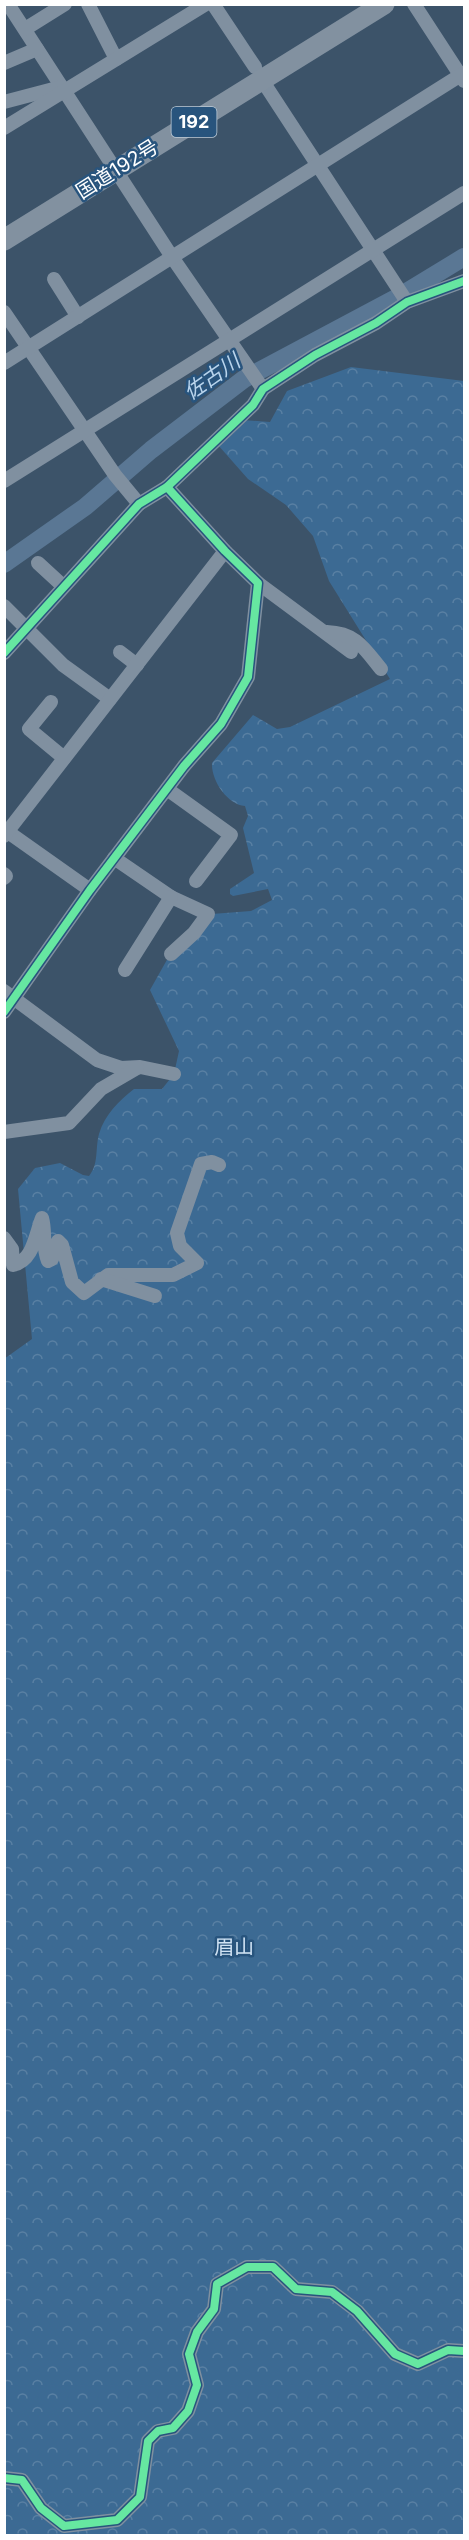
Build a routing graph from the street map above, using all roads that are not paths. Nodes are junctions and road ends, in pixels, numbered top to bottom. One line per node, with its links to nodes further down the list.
1 (8, 4): 9 (street)
2 (65, 4): 9 (street)
3 (87, 4): 11 (street)
4 (206, 4): 11 (street)
5 (213, 4): 13 (street)
6 (357, 4): 13 (highway, 国道192号 / 192)
7 (384, 4): 13 (highway, 国道192号 / 192)
8 (414, 4): 14 (street)
9 (25, 29): 10 (street)
10 (38, 49): 12 (street); 15 (street)
11 (116, 59): 15 (street)
12 (4, 63)
13 (259, 74): 18 (highway, 国道192号 / 192); 19 (street)
14 (463, 76): 19 (street)
15 (62, 89): 16 (street); 17 (street); 18 (street)
16 (4, 102)
17 (4, 128)
18 (112, 165): 21 (highway, 国道192号 / 192); 22 (highway, 国道192号 / 192); 24 (street)
19 (316, 165): 23 (street); 24 (street)
20 (465, 193): 23 (street)
21 (4, 225)
22 (4, 240)
23 (372, 251): 27 (street); 30 (street)
24 (172, 257): 29 (street); 30 (street)
25 (54, 279): 29 (street)
26 (465, 281): 27 (street)
27 (402, 296): 33 (street)
28 (4, 312): 31 (street)
29 (78, 317): 31 (street)
30 (228, 341): 33 (street); 34 (street)
31 (29, 348): 32 (street); 34 (street)
32 (4, 363)
33 (256, 380): 36 (street)
34 (84, 431): 35 (street); 37 (street)
35 (4, 481)
36 (167, 486): 37 (street); 38 (street)
37 (139, 504): 41 (street)
38 (225, 551): 40 (street); 48 (street)
39 (38, 562): 41 (street)
40 (258, 583): 44 (street); 53 (street)
41 (63, 586): 43 (street)
42 (4, 606): 43 (street)
43 (27, 629): 47 (street); 50 (street)
44 (327, 632): 46 (street); 49 (street)
45 (120, 652): 48 (street)
46 (351, 652)
47 (4, 653)
48 (137, 665): 50 (street)
49 (381, 669)
50 (110, 699): 52 (street)
51 (45, 704): 52 (street)
52 (64, 758): 54 (street)
53 (167, 789): 55 (street); 56 (street)
54 (6, 834): 57 (street)
55 (114, 858): 57 (street); 58 (street)
56 (196, 881)
57 (90, 890): 61 (street)
58 (171, 897): 59 (street); 60 (street)
59 (171, 954)
60 (125, 970)
61 (10, 994): 62 (street); 63 (street)
62 (4, 1012)
63 (140, 1067): 64 (street); 65 (street)
64 (174, 1074)
65 (4, 1132)
66 (219, 1165): 68 (street)
67 (4, 1238): 68 (street)
68 (101, 1279): 69 (street)
69 (154, 1296)
70 (465, 2351): 71 (street)
71 (4, 2478)

